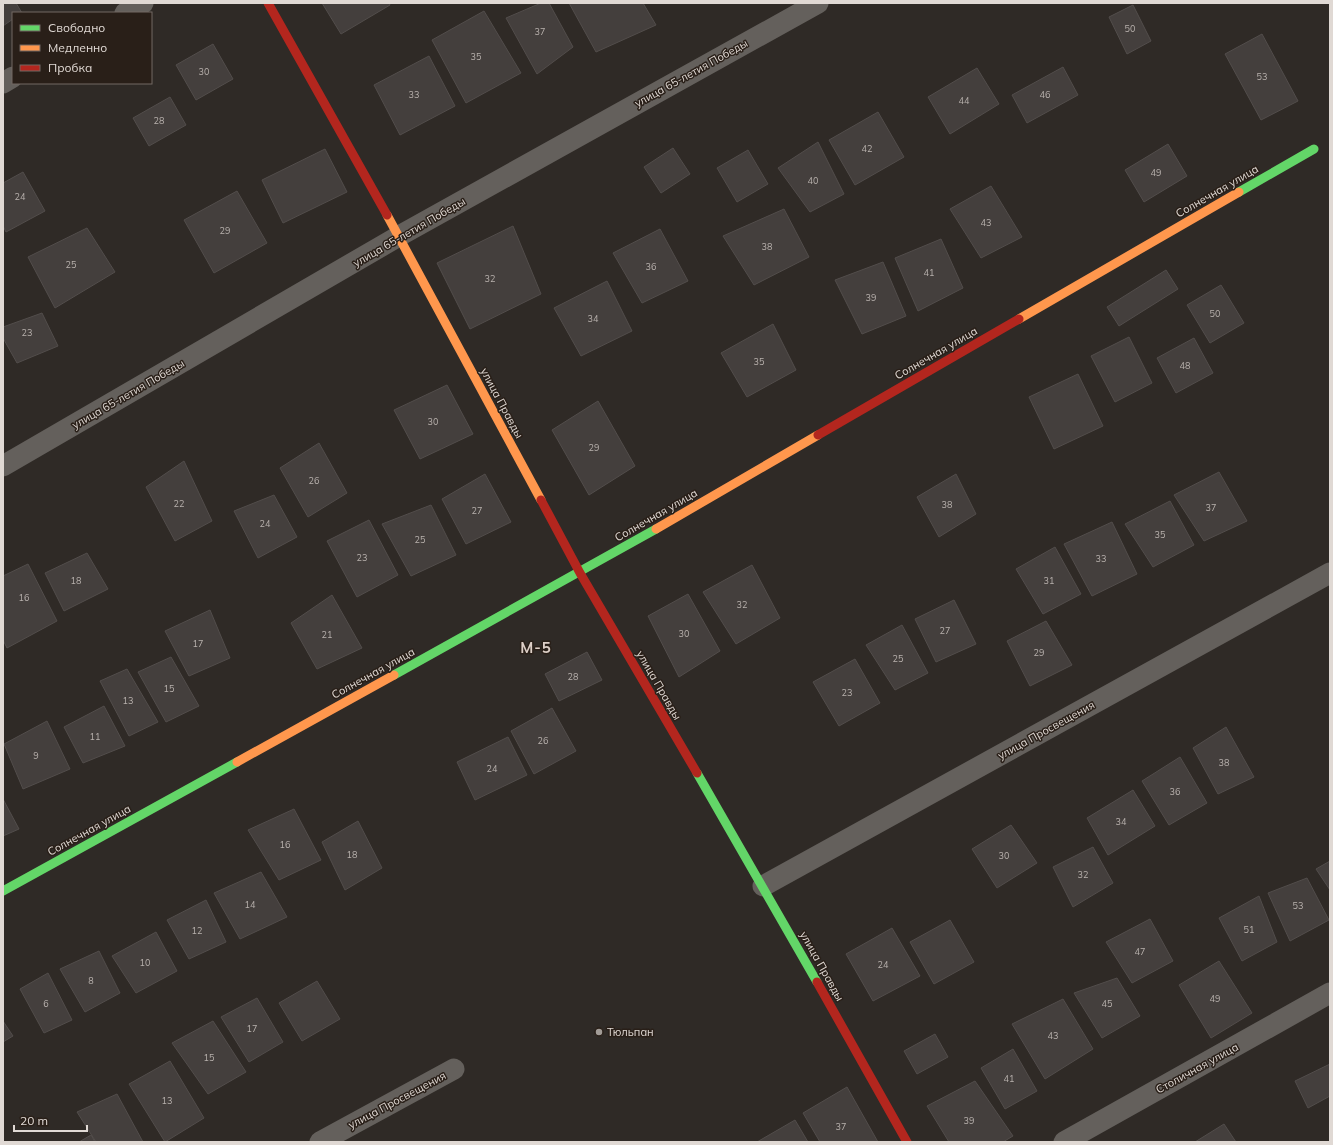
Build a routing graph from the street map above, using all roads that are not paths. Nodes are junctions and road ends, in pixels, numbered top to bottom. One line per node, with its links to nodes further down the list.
1 (143, 3): 4 (street)
2 (268, 3): 8 (street, улица Правды)
3 (818, 3): 8 (street, улица 65-летия Победы)
4 (127, 12)
5 (12, 78): 6 (street)
6 (3, 82)
7 (1314, 149): 10 (street, Солнечная улица)
8 (399, 236): 9 (street, улица 65-летия Победы); 10 (street, улица Правды)
9 (3, 466)
10 (580, 573): 12 (street, улица Правды); 13 (street, Солнечная улица)
11 (1330, 573): 12 (street, улица Просвещения)
12 (763, 886): 17 (street, улица Правды)
13 (3, 891)
14 (1330, 993): 18 (street, Столичная улица)
15 (454, 1070): 16 (street, улица Просвещения)
16 (320, 1142)
17 (907, 1142)
18 (1064, 1142)

